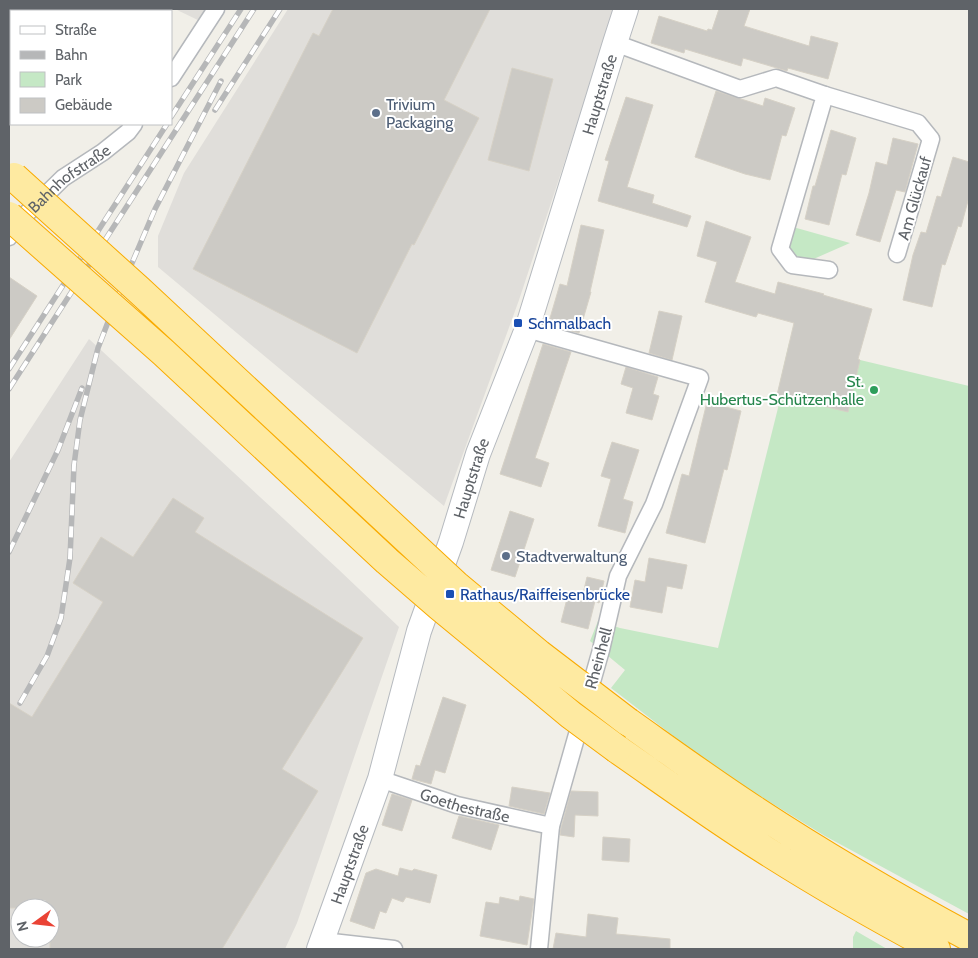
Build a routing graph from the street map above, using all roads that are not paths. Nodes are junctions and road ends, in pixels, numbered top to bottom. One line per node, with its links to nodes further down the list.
1 (216, 9): 4 (street)
2 (626, 9): 3 (main road, Hauptstraße)
3 (615, 43): 5 (street, Am Glückauf); 12 (main road, Hauptstraße)
4 (172, 76)
5 (825, 95): 10 (street, Am Glückauf); 11 (street)
6 (133, 125): 9 (street, Bahnhofstraße)
7 (9, 173): 15 (highway, bridge)
8 (9, 216): 19 (highway, bridge)
9 (9, 237)
10 (897, 254)
11 (829, 270)
12 (527, 329): 13 (main road, Hauptstraße); 14 (street, Rheinhell)
13 (380, 779): 14 (street, Goethestraße); 16 (main road, Hauptstraße)
14 (551, 826): 18 (street, Rheinhell)
15 (969, 937)
16 (321, 945): 17 (street)
17 (394, 949)
18 (538, 949)
19 (936, 949)

